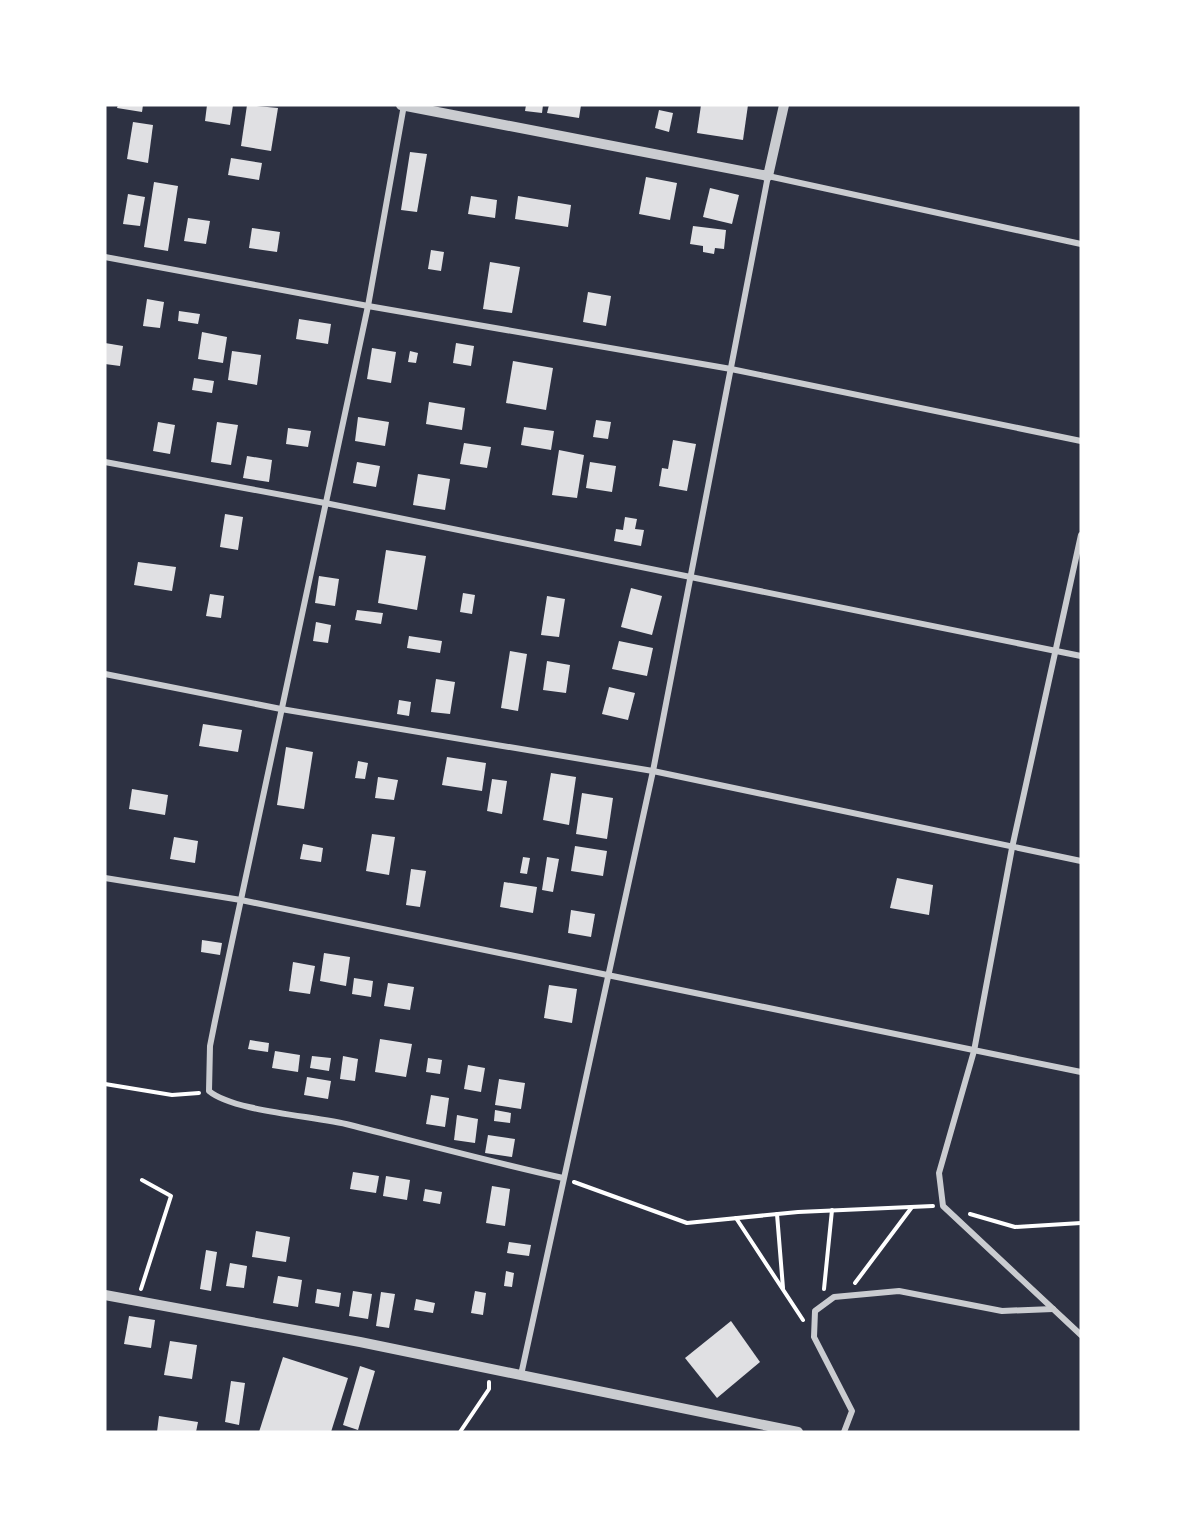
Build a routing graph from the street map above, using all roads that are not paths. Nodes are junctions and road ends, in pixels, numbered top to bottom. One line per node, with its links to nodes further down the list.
1 (403, 105): 3 (street); 6 (street)
2 (784, 105): 3 (street)
3 (768, 176): 4 (street); 7 (street)
4 (1081, 244)
5 (105, 257): 6 (street)
6 (368, 306): 7 (street); 10 (street)
7 (731, 369): 8 (street); 12 (street)
8 (1081, 441)
9 (105, 462): 10 (street)
10 (325, 503): 12 (street); 16 (street)
11 (1081, 535): 13 (street)
12 (691, 578): 13 (street); 17 (street)
13 (1057, 651): 14 (street); 18 (street)
14 (1081, 656)
15 (105, 674): 16 (street)
16 (281, 709): 17 (street); 21 (street)
17 (653, 771): 18 (street); 22 (street)
18 (1012, 848): 19 (street); 23 (street)
19 (1081, 861)
20 (105, 878): 21 (street)
21 (241, 900): 22 (street); 25 (street)
22 (607, 976): 23 (street); 25 (street)
23 (974, 1052): 24 (street); 27 (street)
24 (1081, 1072)
25 (563, 1178): 29 (street)
26 (105, 1296): 29 (street)
27 (1053, 1309): 28 (street); 31 (street)
28 (1081, 1335)
29 (521, 1375): 30 (street)
30 (798, 1432)
31 (844, 1432)

